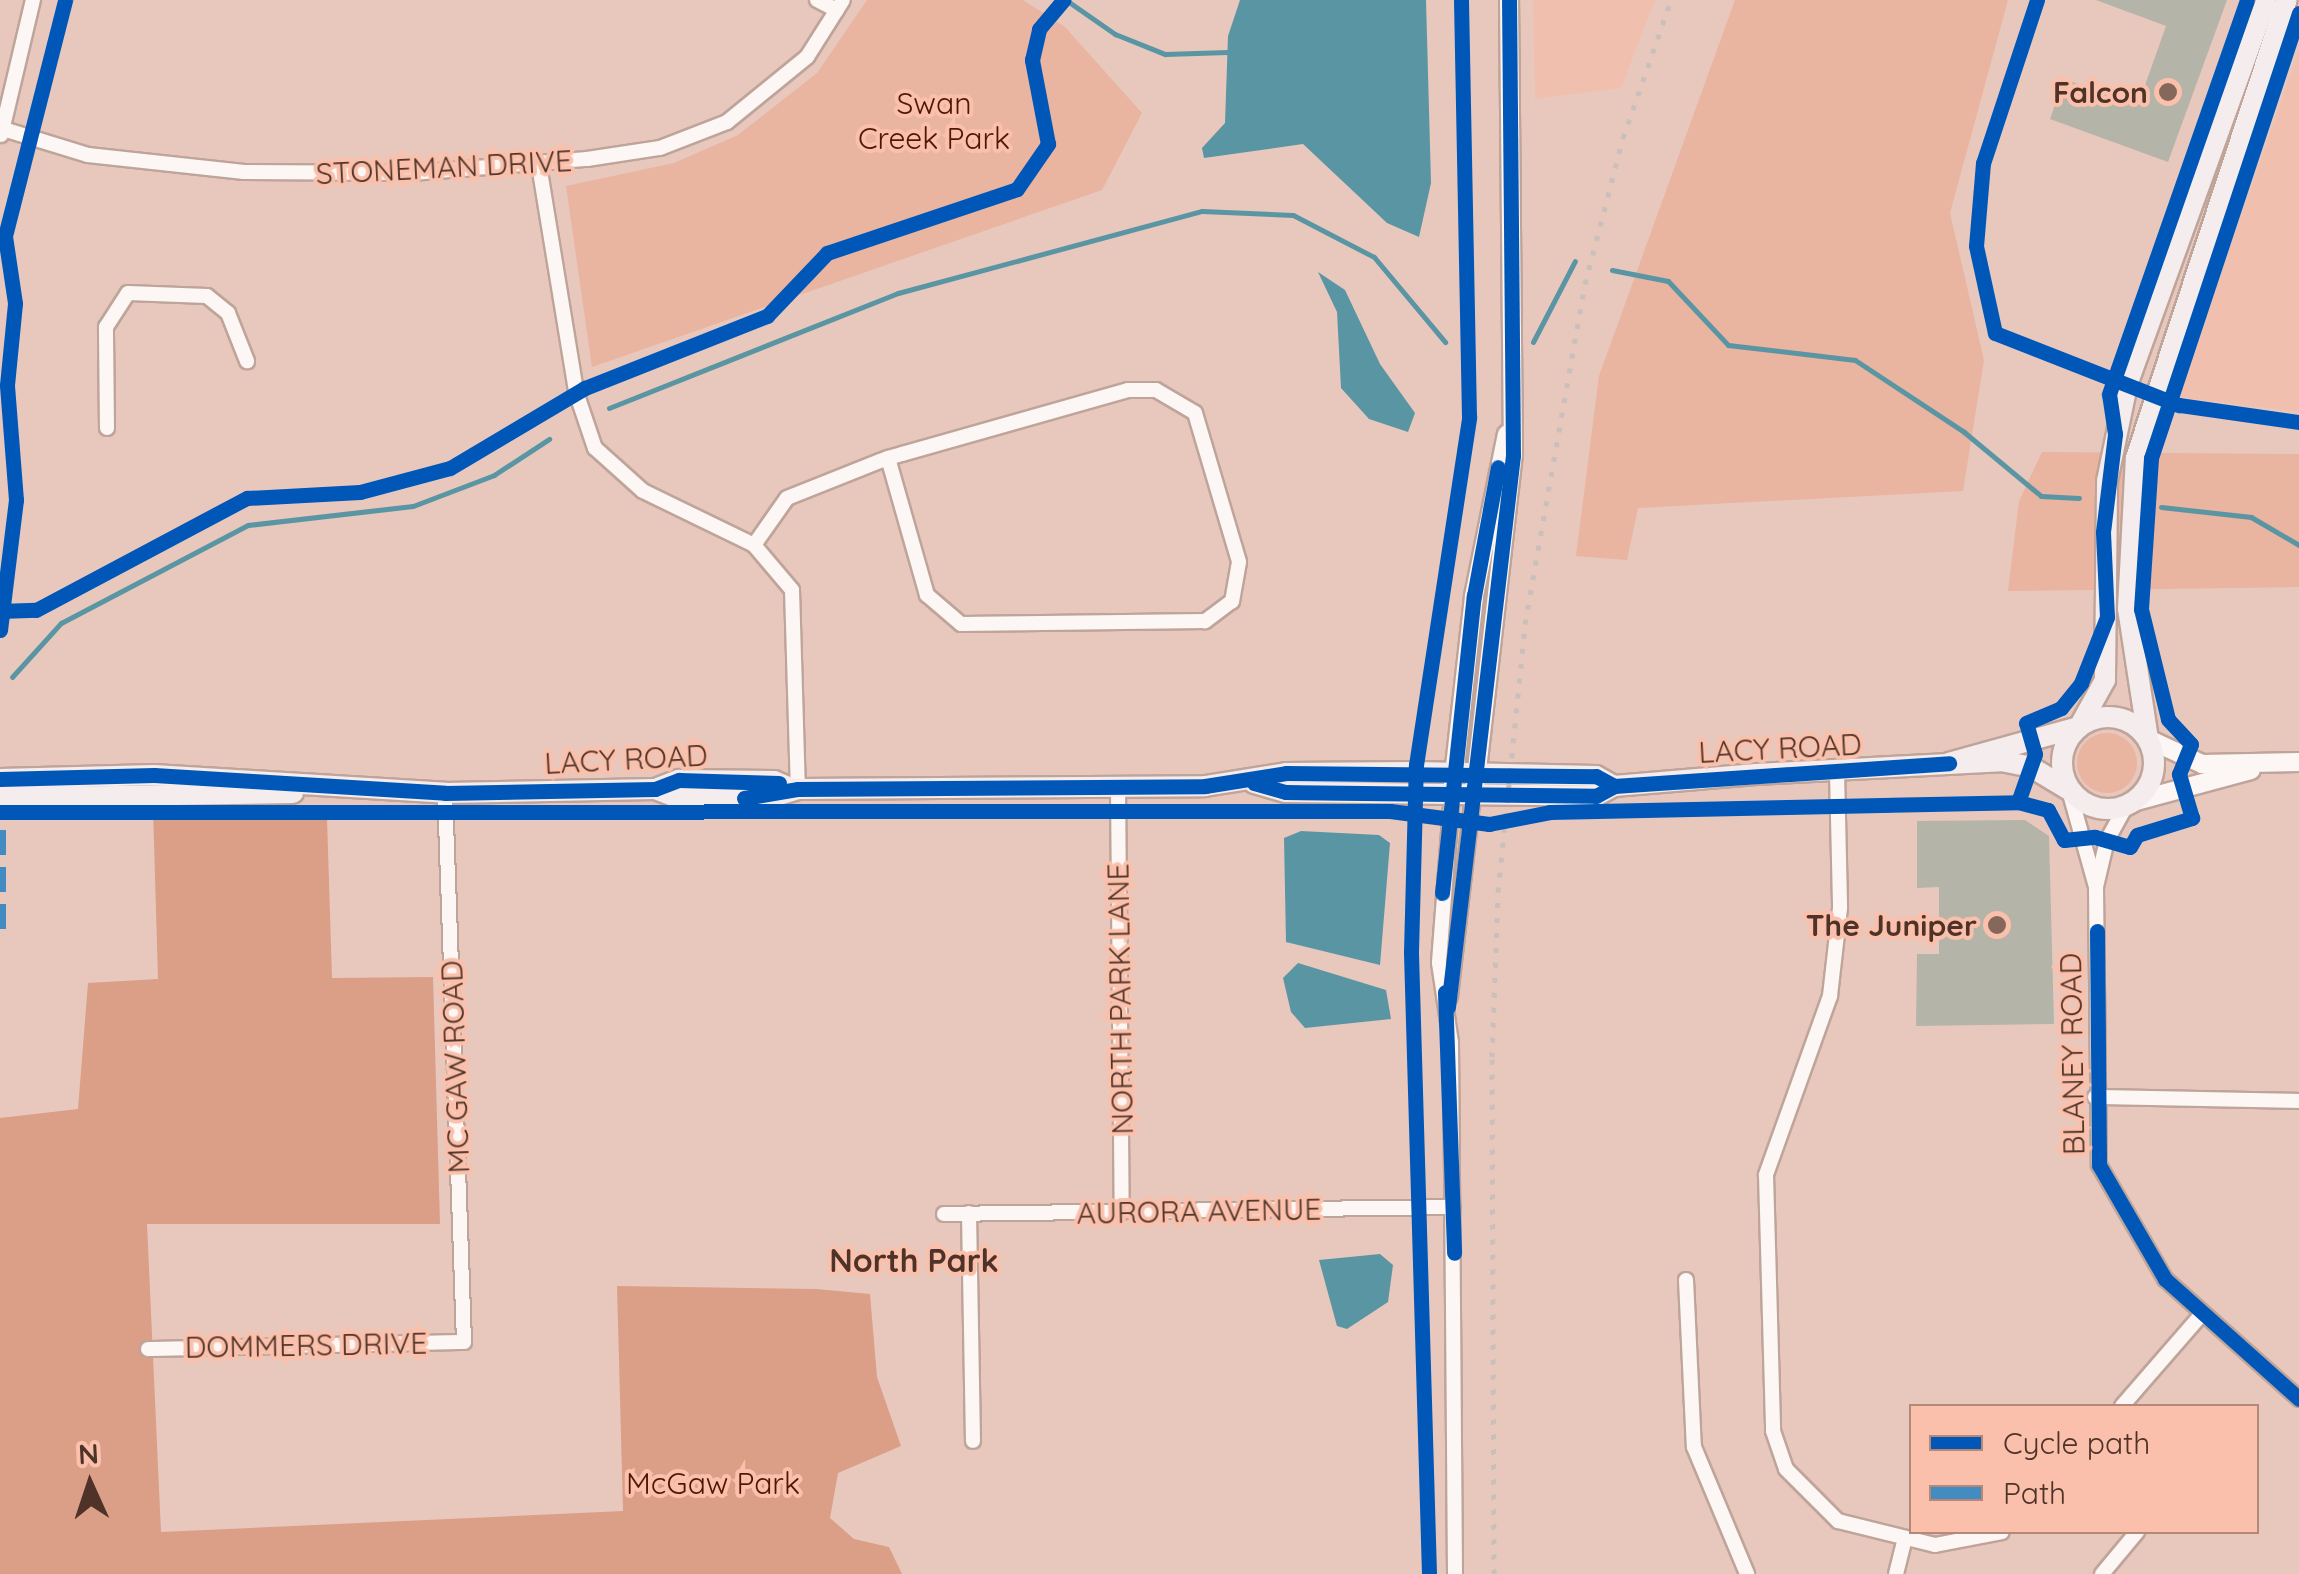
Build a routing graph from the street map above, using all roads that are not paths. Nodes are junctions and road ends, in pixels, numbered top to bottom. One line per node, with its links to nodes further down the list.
1 (33, 0): 7 (street)
2 (818, 0): 6 (street)
3 (1509, 0): 20 (street)
4 (2266, 0): 13 (main road)
5 (2288, 0): 14 (main road)
6 (840, 5): 8 (street, STONEMAN DRIVE)
7 (1, 131): 8 (street, STONEMAN DRIVE)
8 (539, 165): 12 (street)
9 (247, 362): 10 (street)
10 (107, 428)
11 (888, 458): 11 (street); 12 (street)
12 (754, 545): 22 (street)
13 (2079, 727): 14 (main road); 16 (main road, LACY ROAD); 24 (main road)
14 (2148, 739): 17 (street); 27 (main road)
15 (2299, 762): 17 (street)
16 (1949, 764): 18 (main road, LACY ROAD); 24 (main road, LACY ROAD)
17 (2266, 765): 27 (street)
18 (1837, 772): 20 (main road, LACY ROAD); 44 (street)
19 (0, 779): 23 (main road, LACY ROAD)
20 (1464, 784): 21 (main road, LACY ROAD); 31 (street)
21 (1118, 786): 22 (main road, LACY ROAD); 32 (street, NORTH PARK LANE)
22 (795, 789): 25 (main road, LACY ROAD)
23 (310, 790): 25 (main road, LACY ROAD); 26 (main road, LACY ROAD)
24 (2069, 790): 27 (main road); 28 (street, BLANEY ROAD)
25 (446, 793): 37 (street, MC GAW ROAD)
26 (0, 798)
27 (2131, 804): 28 (street, BLANEY ROAD)
28 (2096, 887): 29 (street, BLANEY ROAD)
29 (2095, 1097): 30 (street); 36 (street, BLANEY ROAD)
30 (2299, 1101)
31 (1453, 1207): 32 (street, AURORA AVENUE); 45 (street)
32 (1122, 1212): 34 (street, AURORA AVENUE)
33 (944, 1214): 34 (street, AURORA AVENUE)
34 (969, 1214): 41 (street)
35 (1686, 1280): 46 (street)
36 (2201, 1315): 39 (street, BLANEY ROAD); 40 (street)
37 (464, 1342): 38 (street, DOMMERS DRIVE)
38 (148, 1349)
39 (2299, 1399)
40 (2124, 1404)
41 (973, 1441)
42 (1995, 1534): 44 (street)
43 (2135, 1534): 48 (street)
44 (1904, 1540): 47 (street)
45 (1455, 1574)
46 (1747, 1574)
47 (1896, 1574)
48 (2102, 1574)

